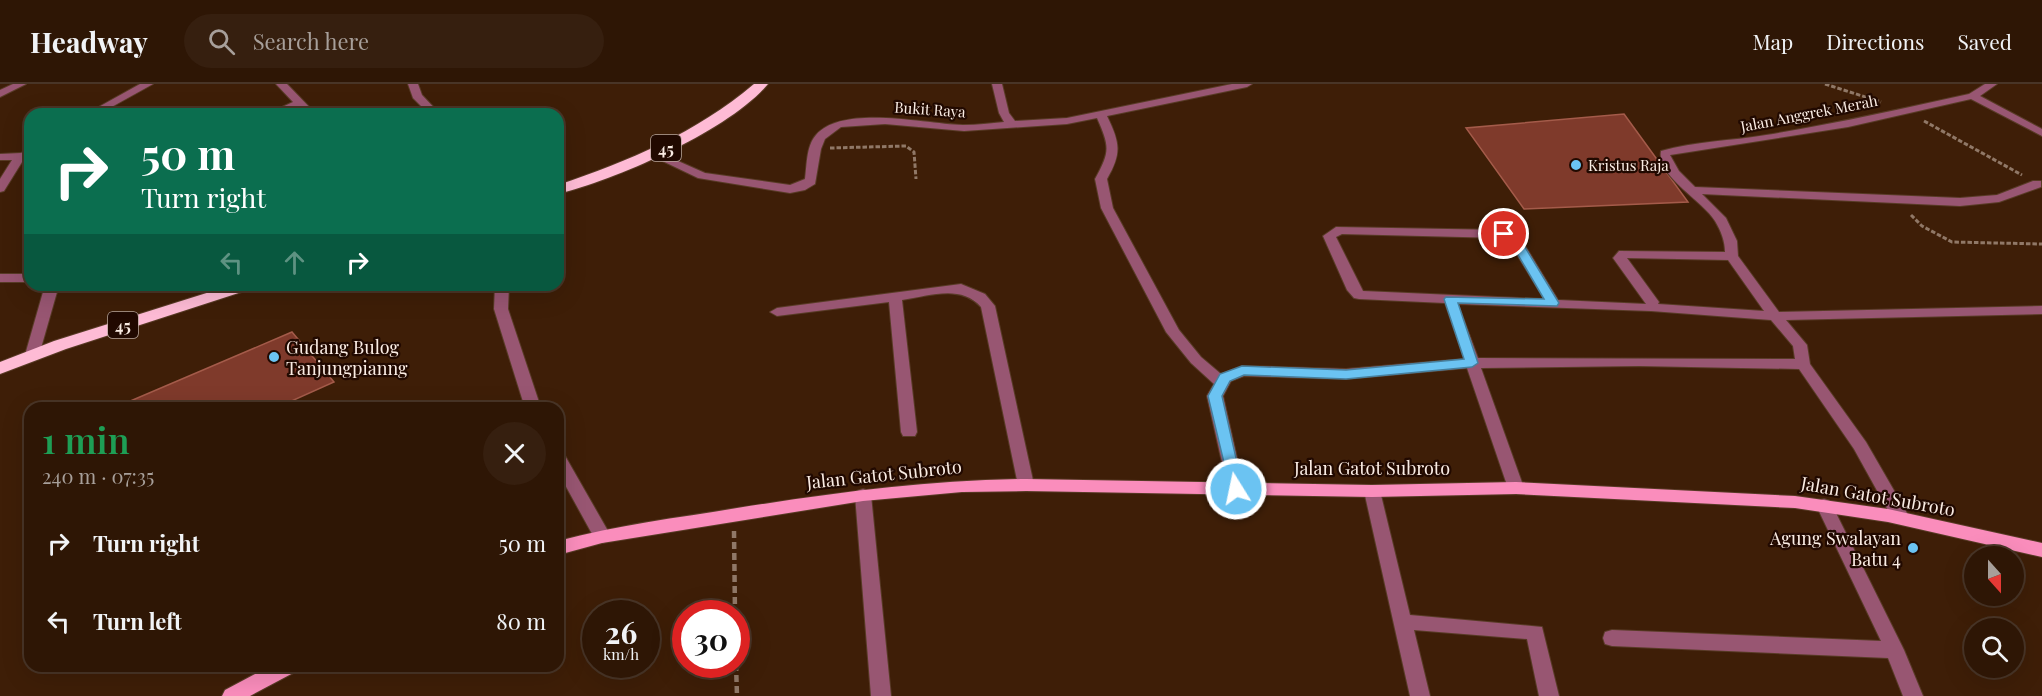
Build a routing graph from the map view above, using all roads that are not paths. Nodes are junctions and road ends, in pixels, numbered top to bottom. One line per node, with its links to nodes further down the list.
1 (21, 84): 9 (street)
2 (148, 84): 12 (street)
3 (282, 84): 11 (street)
4 (413, 84): 15 (street)
5 (762, 84): 20 (highway, 45)
6 (997, 84): 17 (street)
7 (1247, 84): 16 (street, Bukit Raya)
8 (1992, 84): 10 (street, Jalan Anggrek Merah)
9 (0, 94)
10 (1972, 96): 18 (street); 26 (street, Jalan Anggrek Merah)
11 (302, 103): 13 (street); 14 (street)
12 (102, 108)
13 (288, 108)
14 (306, 108)
15 (429, 108)
16 (1101, 114): 17 (street, Bukit Raya); 44 (street)
17 (1012, 125): 20 (street, Bukit Raya)
18 (2042, 133)
19 (24, 153): 22 (street)
20 (656, 154): 25 (highway, 45)
21 (24, 156): 24 (street)
22 (0, 157)
23 (2037, 184): 26 (street)
24 (0, 188)
25 (564, 188)
26 (1691, 190): 27 (street)
27 (1732, 256): 36 (street); 39 (street)
28 (0, 278): 29 (street)
29 (24, 278)
30 (50, 291): 40 (street)
31 (229, 291): 40 (highway, 45)
32 (502, 291): 45 (street)
33 (895, 296): 38 (street); 46 (street); 48 (street)
34 (1450, 299): 35 (street); 35 (street); 41 (street)
35 (1552, 303): 36 (street)
36 (1652, 306): 39 (street)
37 (2042, 310): 39 (street)
38 (777, 312)
39 (1775, 316): 42 (street)
40 (32, 355): 43 (highway, 45)
41 (1472, 363): 42 (street); 44 (street); 49 (street)
42 (1803, 364): 54 (street)
43 (0, 368)
44 (1221, 383): 50 (street)
45 (531, 402)
46 (909, 432)
47 (564, 469): 55 (street)
48 (1026, 485): 50 (main road, Jalan Gatot Subroto); 52 (main road, Jalan Gatot Subroto)
49 (1516, 488): 51 (main road, Jalan Gatot Subroto); 53 (main road, Jalan Gatot Subroto)
50 (1236, 489): 51 (main road, Jalan Gatot Subroto)
51 (1372, 490): 58 (street)
52 (863, 495): 55 (main road, Jalan Gatot Subroto); 63 (street)
53 (1824, 504): 54 (main road, Jalan Gatot Subroto); 60 (street)
54 (1901, 518): 57 (main road, Jalan Gatot Subroto)
55 (602, 536): 56 (main road, Jalan Gatot Subroto)
56 (564, 546)
57 (2042, 550)
58 (1404, 622): 64 (street); 65 (street)
59 (1612, 638): 60 (street)
60 (1895, 650): 66 (street)
61 (277, 672): 62 (main road)
62 (232, 696)
63 (881, 696)
64 (1420, 696)
65 (1549, 696)
66 (1913, 696)

